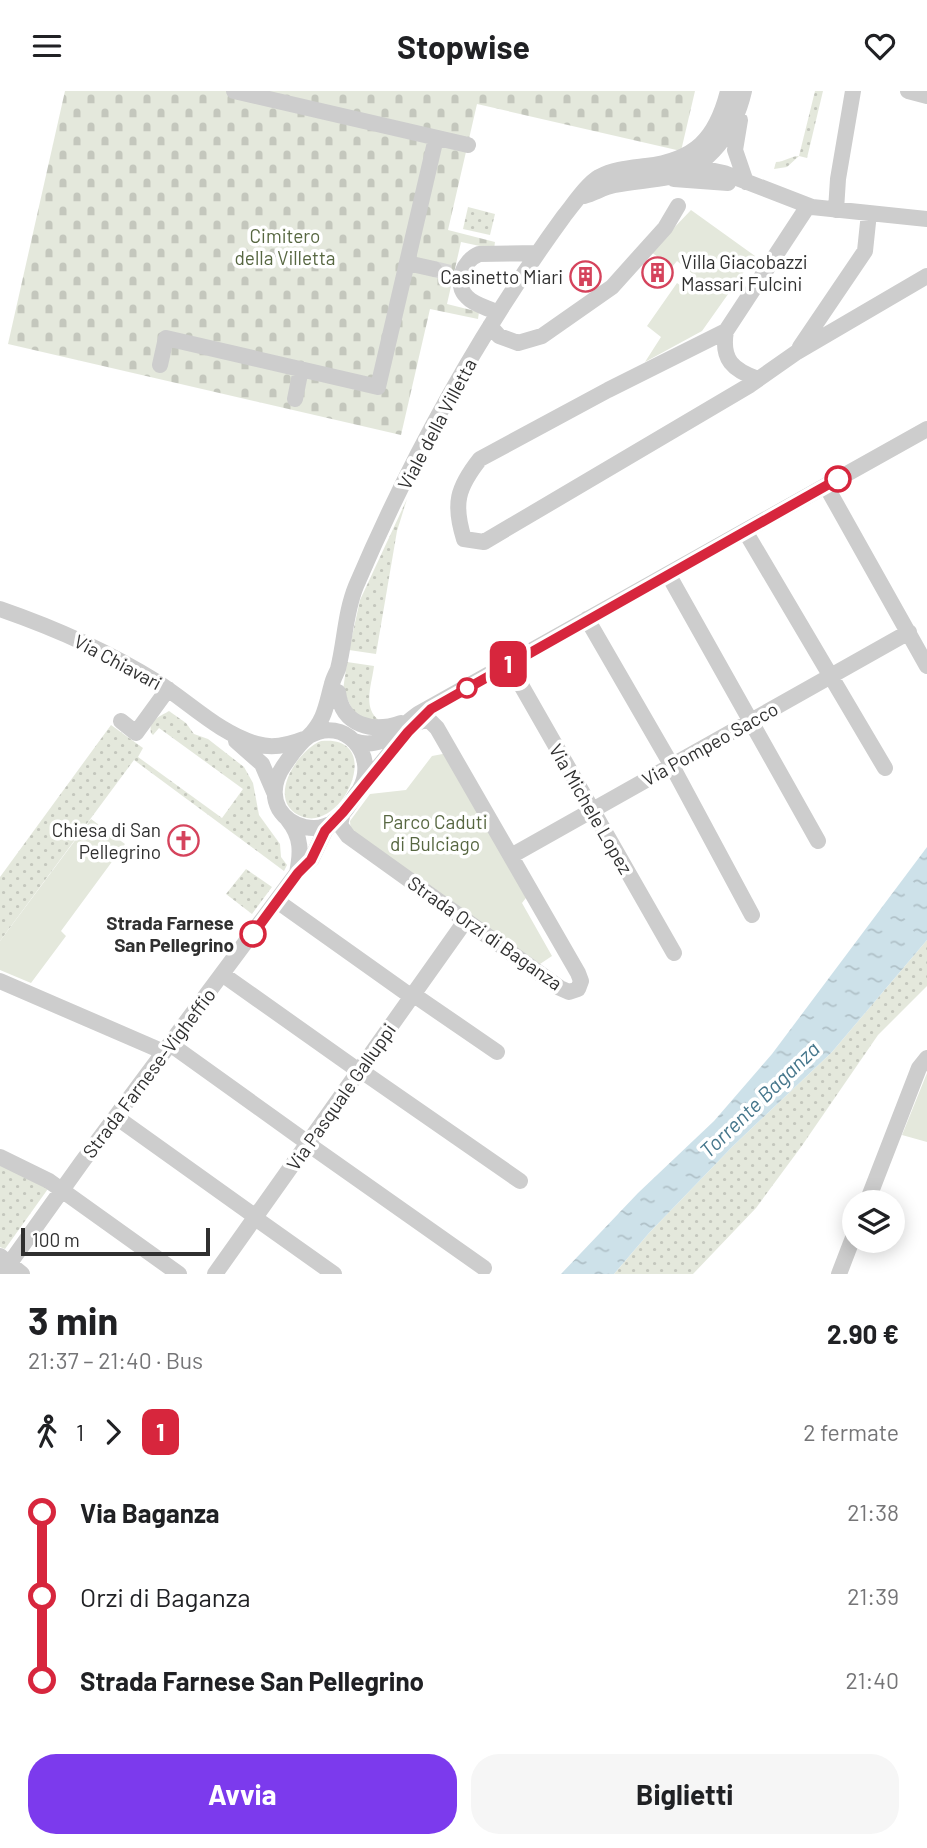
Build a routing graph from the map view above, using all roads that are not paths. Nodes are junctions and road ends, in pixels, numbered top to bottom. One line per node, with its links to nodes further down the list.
1 (234, 91): 4 (street)
2 (737, 93): 5 (street); 7 (street, Viale della Villetta); 10 (street)
3 (853, 94): 14 (street)
4 (436, 138): 6 (street); 18 (street)
5 (721, 143): 8 (street); 10 (street)
6 (468, 145)
7 (669, 162): 8 (street); 11 (street, Viale della Villetta)
8 (695, 166): 9 (street); 10 (street)
9 (649, 180): 10 (street); 11 (street)
10 (742, 181): 13 (street)
11 (579, 199): 17 (street, Viale della Villetta)
12 (678, 206): 21 (street)
13 (808, 206): 14 (street); 22 (street)
14 (836, 209): 15 (street)
15 (869, 213): 16 (street); 23 (street)
16 (927, 219)
17 (538, 253): 21 (street, Viale della Villetta); 21 (street)
18 (407, 263): 19 (street); 25 (street)
19 (435, 269)
20 (927, 276): 23 (street)
21 (494, 320): 37 (street, Viale della Villetta)
22 (726, 331): 26 (street); 26 (street)
23 (797, 352): 26 (street)
24 (160, 365): 25 (street)
25 (301, 369): 27 (street)
26 (758, 379)
27 (295, 399)
28 (927, 429): 29 (street)
29 (826, 486): 30 (street); 34 (street)
30 (745, 531): 31 (street); 38 (street)
31 (668, 574): 33 (street); 43 (street)
32 (0, 609): 39 (street, Via Chiavari)
33 (587, 619): 35 (street); 47 (street)
34 (909, 632): 36 (street); 38 (street, Via Pompeo Sacco)
35 (509, 664): 41 (street); 51 (street, Via Michele Lopez)
36 (927, 666)
37 (338, 669): 40 (street, Viale della Villetta); 45 (street, Viale della Villetta)
38 (830, 677): 43 (street, Via Pompeo Sacco); 48 (street)
39 (168, 689): 42 (street); 44 (street, Via Chiavari)
40 (338, 692): 41 (street); 46 (street, Viale della Villetta)
41 (424, 717): 46 (street); 49 (street); 55 (street)
42 (121, 721)
43 (751, 721): 47 (street, Via Pompeo Sacco); 54 (street)
44 (228, 731): 45 (street, Via Chiavari); 50 (street, Via Chiavari)
45 (308, 737): 46 (street); 50 (street)
46 (352, 739): 49 (street)
47 (672, 766): 51 (street, Via Pompeo Sacco); 58 (street)
48 (885, 768)
49 (360, 789): 52 (street)
50 (275, 793): 53 (street)
51 (592, 811): 55 (street, Via Pompeo Sacco); 60 (street, Via Michele Lopez)
52 (339, 817): 53 (street); 56 (street, Strada Farnese-Vigheffio); 59 (street, Strada Orzi di Baganza)
53 (288, 820): 56 (street)
54 (818, 841)
55 (511, 856): 59 (street, Strada Orzi di Baganza)
56 (298, 873): 57 (street, Strada Farnese-Vigheffio)
57 (277, 901): 61 (street, Strada Farnese-Vigheffio); 63 (street)
58 (752, 915)
59 (466, 920): 63 (street, Via Pasquale Galluppi)
60 (674, 953)
61 (222, 974): 64 (street, Strada Farnese-Vigheffio); 67 (street)
62 (0, 981): 64 (street)
63 (413, 996): 65 (street); 67 (street, Via Pasquale Galluppi)
64 (167, 1048): 68 (street, Strada Farnese-Vigheffio); 69 (street)
65 (497, 1052)
66 (927, 1058): 73 (street)
67 (360, 1071): 69 (street, Via Pasquale Galluppi); 71 (street)
68 (116, 1117): 72 (street, Strada Farnese-Vigheffio); 74 (street)
69 (308, 1143): 74 (street, Via Pasquale Galluppi); 77 (street)
70 (0, 1157): 72 (street)
71 (520, 1181)
72 (61, 1190): 76 (street, Strada Farnese-Vigheffio); 79 (street)
73 (872, 1190)
74 (255, 1217): 80 (street, Via Pasquale Galluppi); 81 (street)
75 (847, 1253): 82 (street)
76 (3, 1265): 78 (street)
77 (484, 1268)
78 (22, 1274)
79 (179, 1274)
80 (215, 1274)
81 (334, 1274)
82 (839, 1274)

